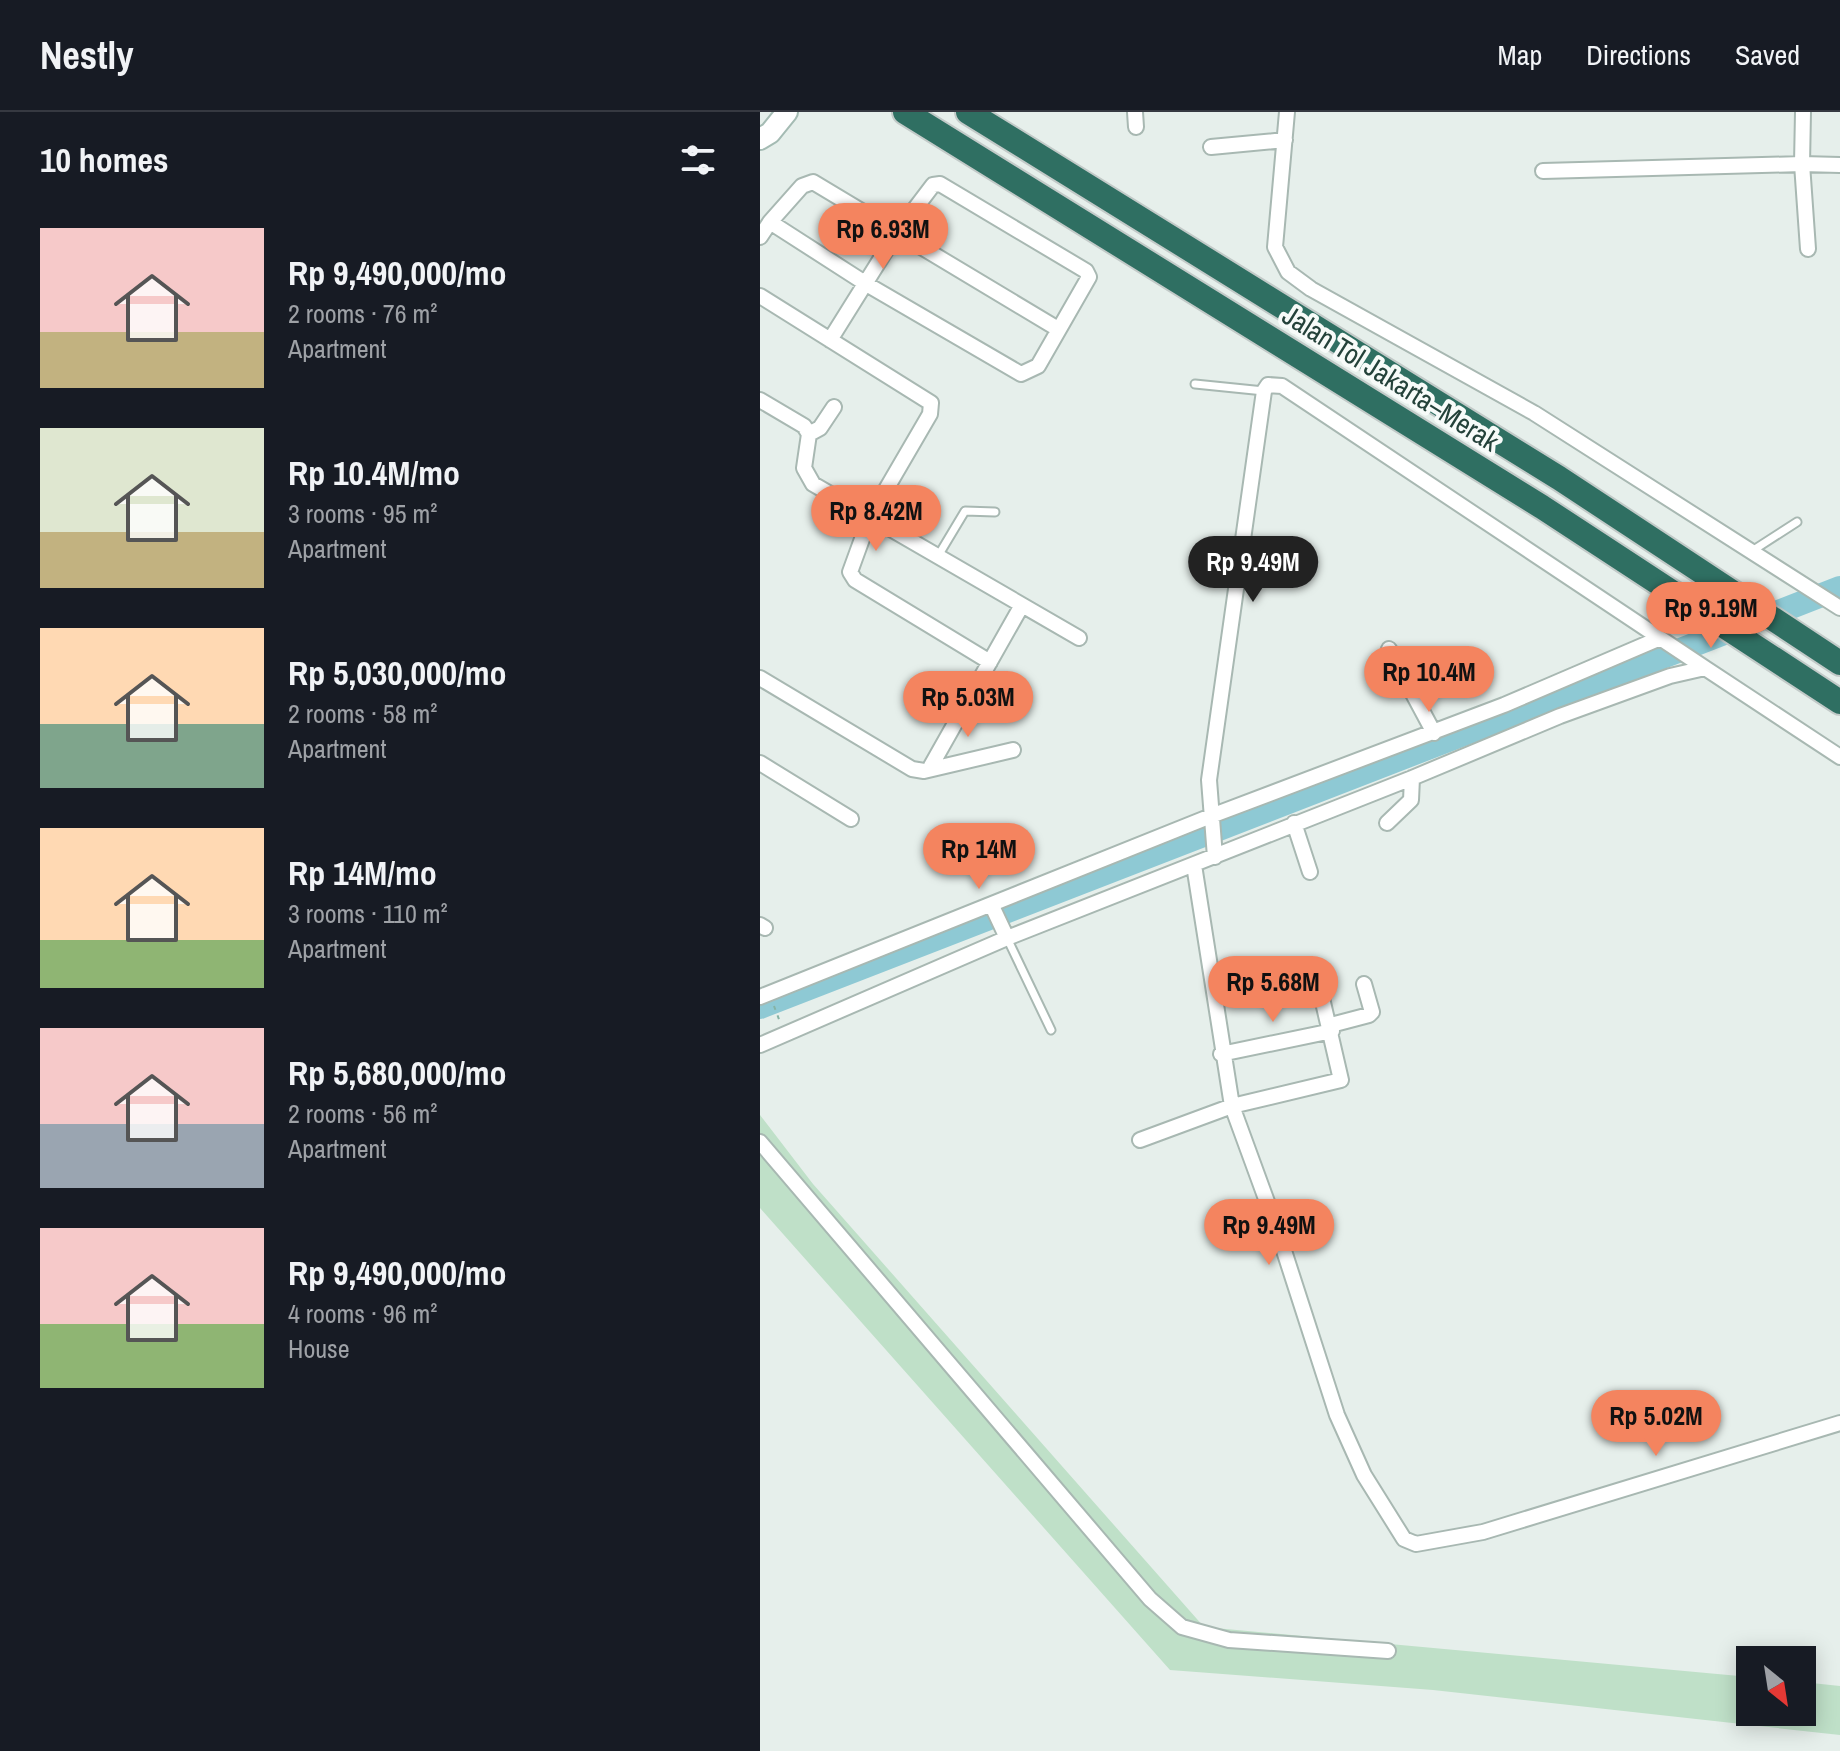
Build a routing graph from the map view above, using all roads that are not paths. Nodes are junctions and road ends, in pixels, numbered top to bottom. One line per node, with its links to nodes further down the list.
1 (787, 112): 6 (main road)
2 (905, 112): 39 (highway, Jalan Tol Jakarta–Merak)
3 (968, 112): 35 (highway, Jalan Tol Jakarta–Merak)
4 (1287, 112): 7 (street)
5 (1803, 112): 9 (street)
6 (760, 139)
7 (1285, 140): 8 (street); 28 (street)
8 (1211, 147)
9 (1802, 164): 10 (street); 11 (street); 15 (street)
10 (1840, 165)
11 (1543, 171)
12 (770, 222): 13 (street); 14 (street); 16 (street)
13 (898, 231): 16 (street); 18 (street); 18 (street)
14 (760, 237)
15 (1808, 249)
16 (868, 285): 18 (street); 19 (street)
17 (760, 296): 19 (street)
18 (1058, 329)
19 (830, 340): 26 (street)
20 (1195, 384): 21 (lane)
21 (1264, 391): 33 (street); 46 (street)
22 (760, 400): 24 (street)
23 (834, 407): 24 (street)
24 (809, 434): 26 (street)
25 (995, 512): 29 (lane)
26 (870, 517): 29 (street); 36 (street)
27 (1797, 522): 28 (lane)
28 (1752, 551): 31 (street)
29 (938, 556): 30 (street)
30 (1022, 605): 32 (street); 36 (street)
31 (1840, 608)
32 (1079, 638)
33 (1664, 642): 37 (street); 40 (street)
34 (1389, 649): 40 (street)
35 (1830, 657)
36 (990, 662): 44 (street)
37 (1701, 665): 42 (street); 45 (street)
38 (760, 678): 44 (street)
39 (1840, 702)
40 (1434, 733): 46 (street)
41 (1013, 750): 44 (street)
42 (1840, 757)
43 (760, 763): 47 (street)
44 (931, 766)
45 (1412, 778): 48 (street); 49 (street)
46 (1211, 816): 50 (street); 53 (street)
47 (851, 819)
48 (1294, 823): 50 (street); 52 (street)
49 (1387, 823)
50 (1214, 854): 51 (street)
51 (1194, 865): 54 (street); 61 (street)
52 (1310, 872)
53 (994, 909): 54 (street); 56 (street)
54 (1005, 934): 59 (lane); 60 (street)
55 (1364, 984): 58 (street)
56 (766, 998)
57 (1322, 998): 58 (street)
58 (1332, 1028): 61 (street); 62 (street)
59 (1051, 1030)
60 (760, 1045)
61 (1221, 1054): 62 (street)
62 (1232, 1106): 63 (street); 65 (street)
63 (1140, 1140)
64 (760, 1142): 66 (street)
65 (1840, 1423)
66 (1388, 1651)

